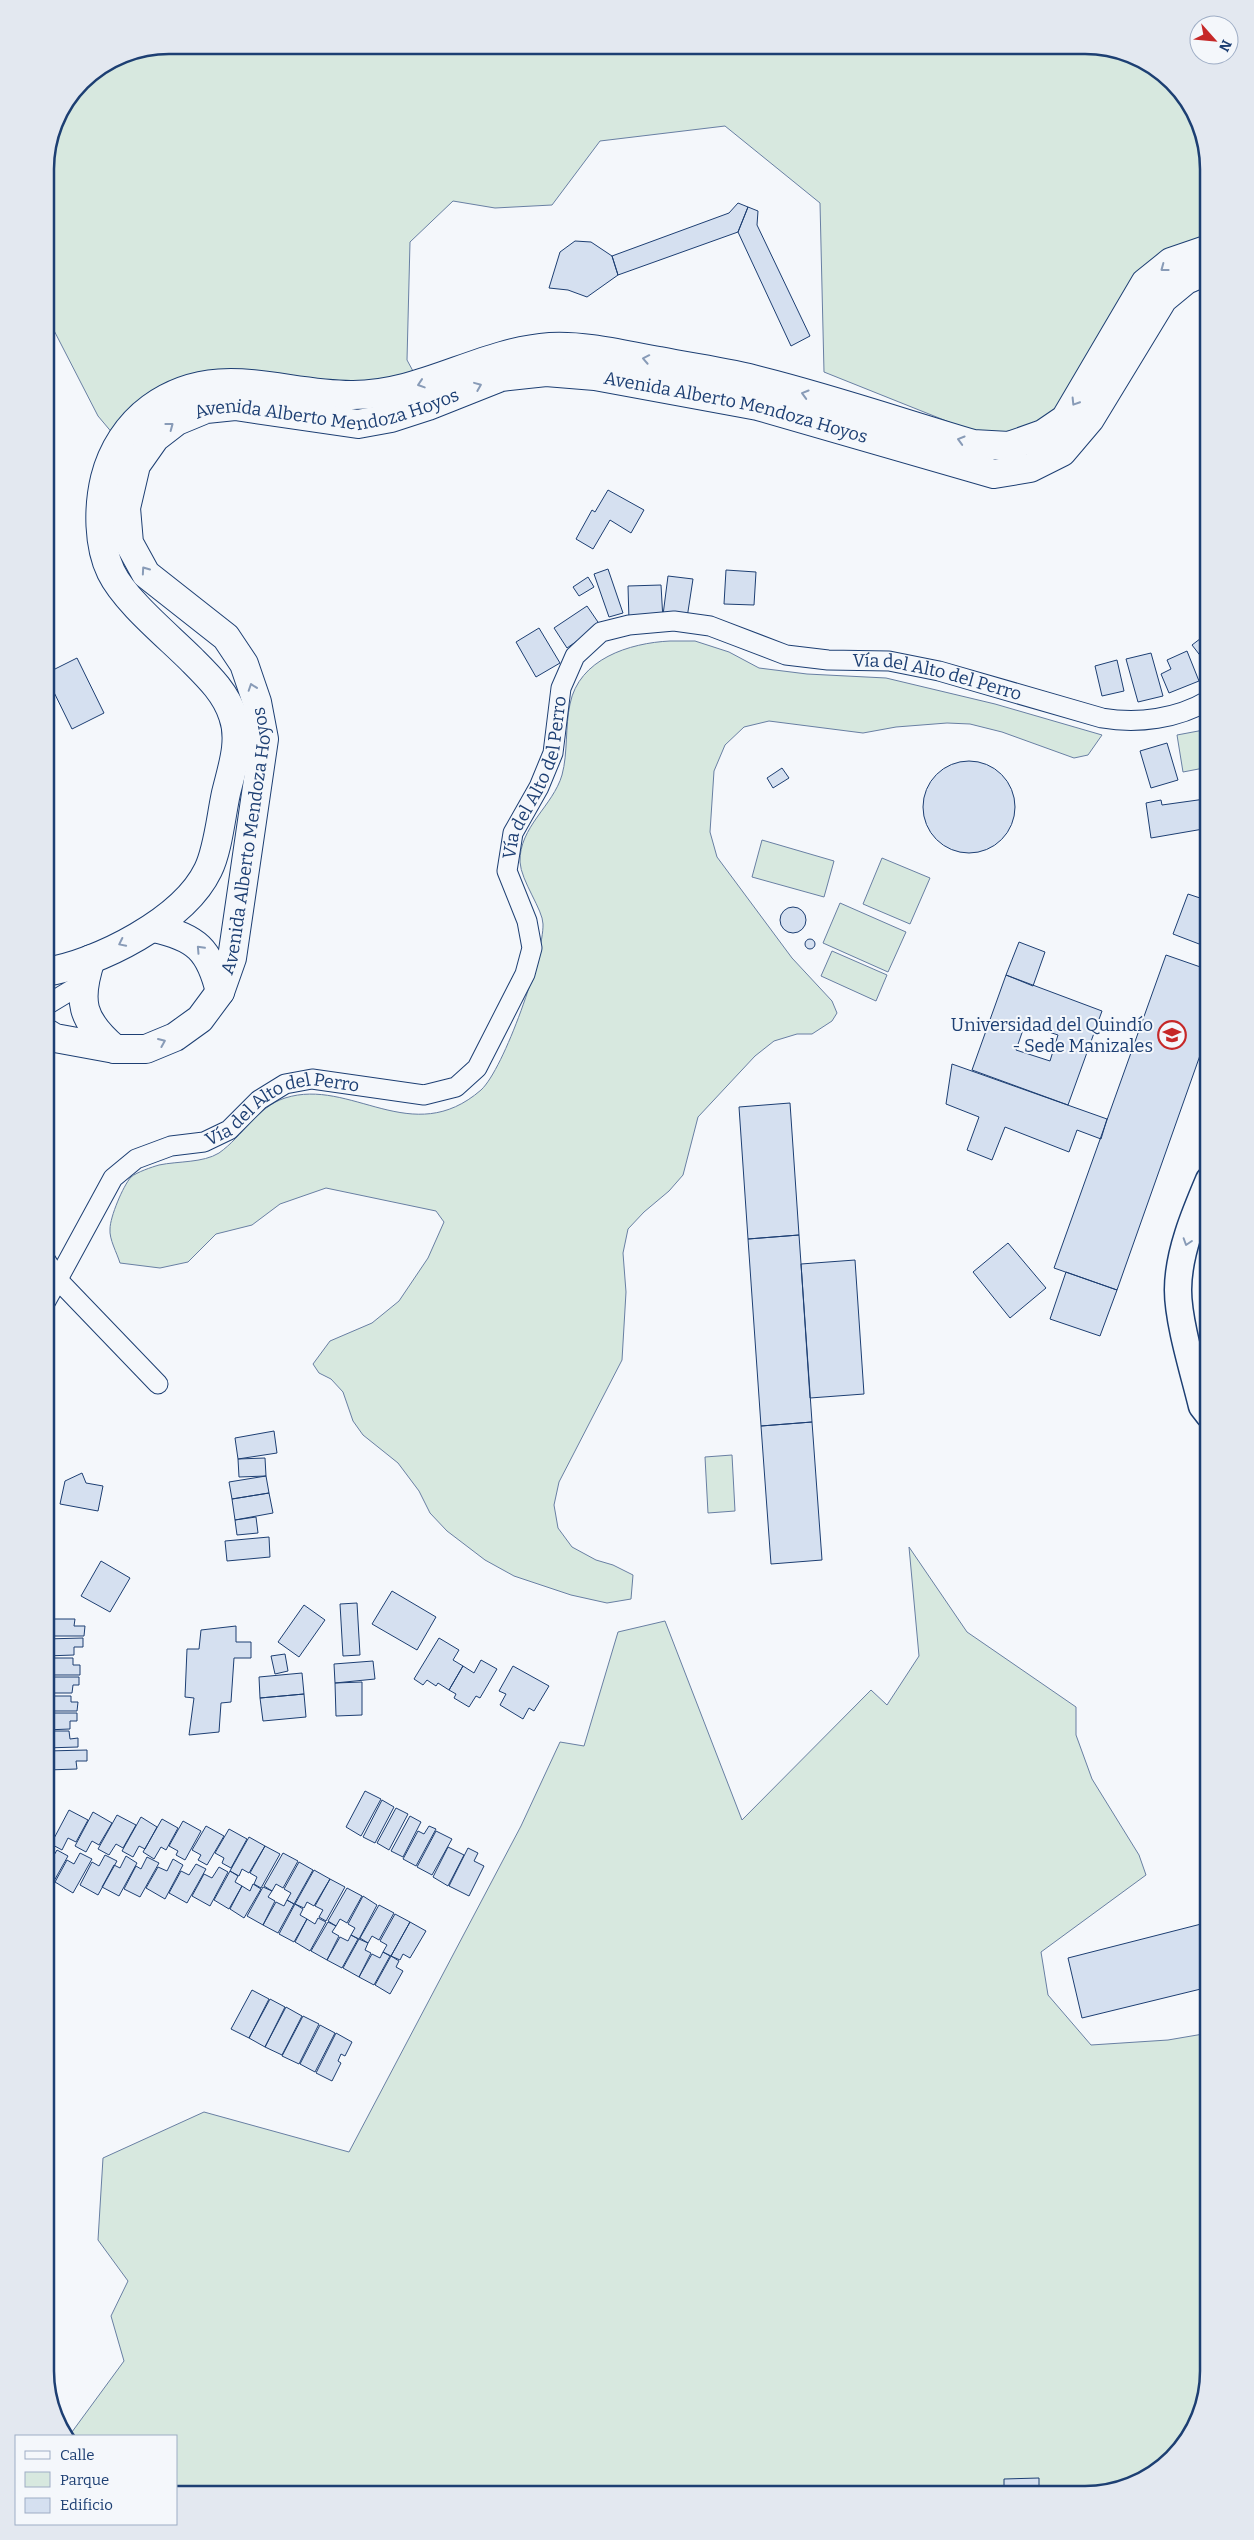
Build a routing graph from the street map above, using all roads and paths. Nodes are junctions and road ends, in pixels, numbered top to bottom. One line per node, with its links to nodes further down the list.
1 (1200, 252): 4 (main road, Avenida Alberto Mendoza Hoyos, one-way to 4)
2 (1200, 274): 7 (main road, Avenida Alberto Mendoza Hoyos, one-way to 2)
3 (1200, 705): 13 (street, Vía del Alto del Perro)
4 (154, 928): 5 (main road, Avenida Alberto Mendoza Hoyos, one-way to 5); 7 (main road, one-way to 4)
5 (87, 971): 6 (main road, Avenida Alberto Mendoza Hoyos); 8 (street); 10 (main road)
6 (54, 972)
7 (220, 992): 10 (main road, Avenida Alberto Mendoza Hoyos, one-way to 7)
8 (54, 998)
9 (54, 1038): 10 (main road, Avenida Alberto Mendoza Hoyos)
10 (115, 1049)
11 (1200, 1206): 15 (main road, one-way to 15)
12 (54, 1273): 13 (street)
13 (59, 1280): 14 (street, Vía del Alto del Perro); 16 (street)
14 (54, 1288)
15 (1200, 1382)
16 (158, 1384)

